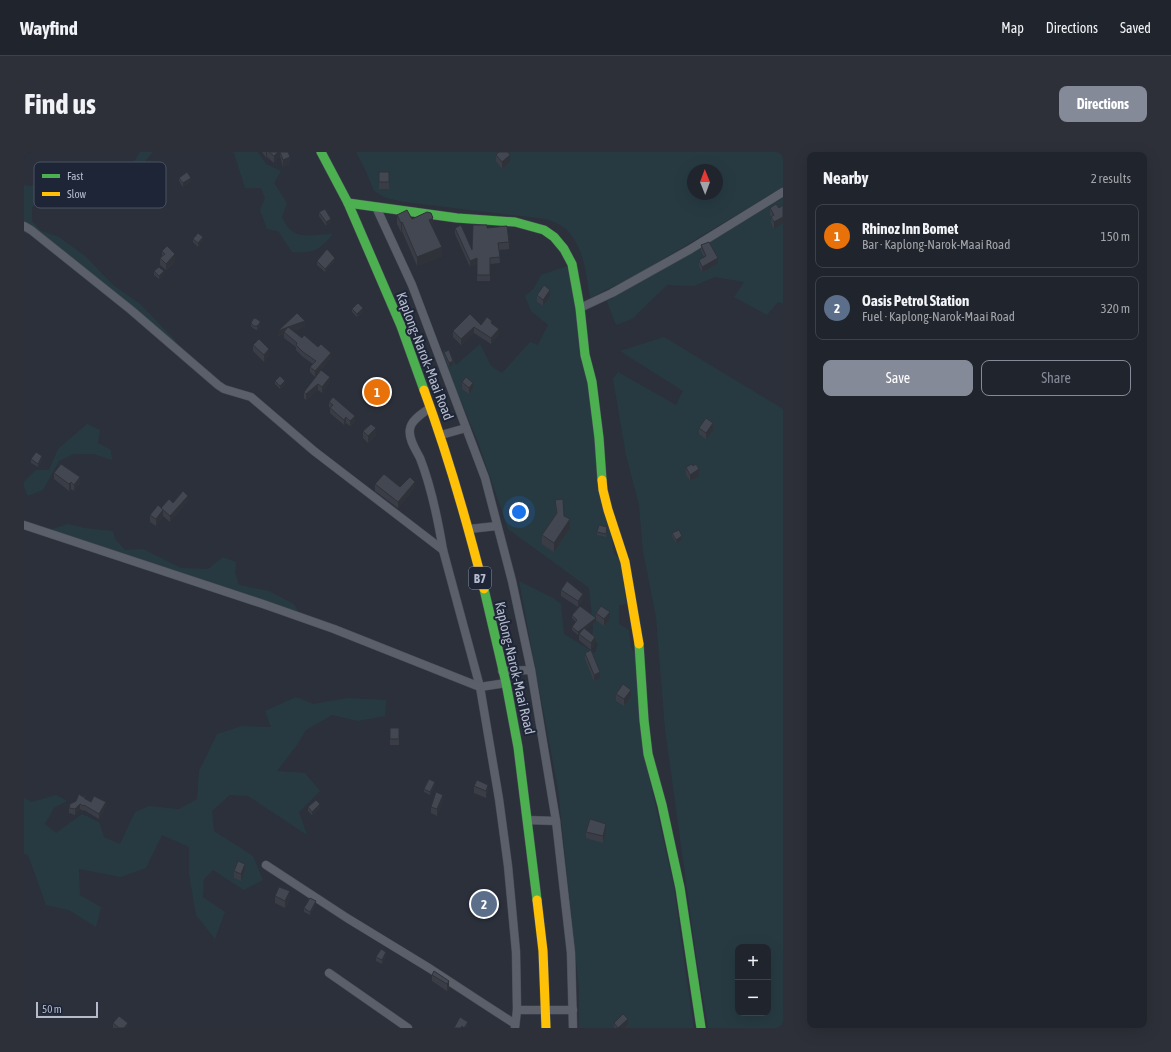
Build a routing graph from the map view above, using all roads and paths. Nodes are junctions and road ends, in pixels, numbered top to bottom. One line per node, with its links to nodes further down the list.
1 (322, 152): 3 (main road, Kaplong-Narok-Maai Road / B7)
2 (783, 192): 6 (street)
3 (348, 203): 4 (main road); 7 (main road, Kaplong-Narok-Maai Road / B7)
4 (376, 207): 6 (main road); 8 (street)
5 (24, 226): 13 (street)
6 (580, 308): 29 (main road)
7 (430, 408): 9 (main road, Kaplong-Narok-Maai Road / B7); 13 (street)
8 (466, 428): 9 (street); 11 (street)
9 (441, 435): 12 (main road, Kaplong-Narok-Maai Road / B7)
10 (24, 525): 17 (street)
11 (497, 526): 12 (street); 14 (street)
12 (469, 528): 15 (main road, Kaplong-Narok-Maai Road / B7)
13 (443, 550): 17 (street)
14 (531, 670): 15 (street); 19 (street)
15 (502, 671): 16 (main road, Kaplong-Narok-Maai Road / B7)
16 (506, 683): 17 (street); 18 (main road, Kaplong-Narok-Maai Road / B7)
17 (480, 687): 22 (street)
18 (527, 820): 19 (street); 23 (main road, Kaplong-Narok-Maai Road / B7)
19 (556, 821): 24 (street)
20 (266, 865): 25 (street)
21 (329, 973): 26 (street)
22 (517, 1010): 23 (street); 25 (street)
23 (546, 1010): 24 (street); 27 (main road, Kaplong-Narok-Maai Road / B7)
24 (573, 1010): 28 (street)
25 (515, 1026)
26 (408, 1028)
27 (546, 1028)
28 (573, 1028)
29 (701, 1028)

